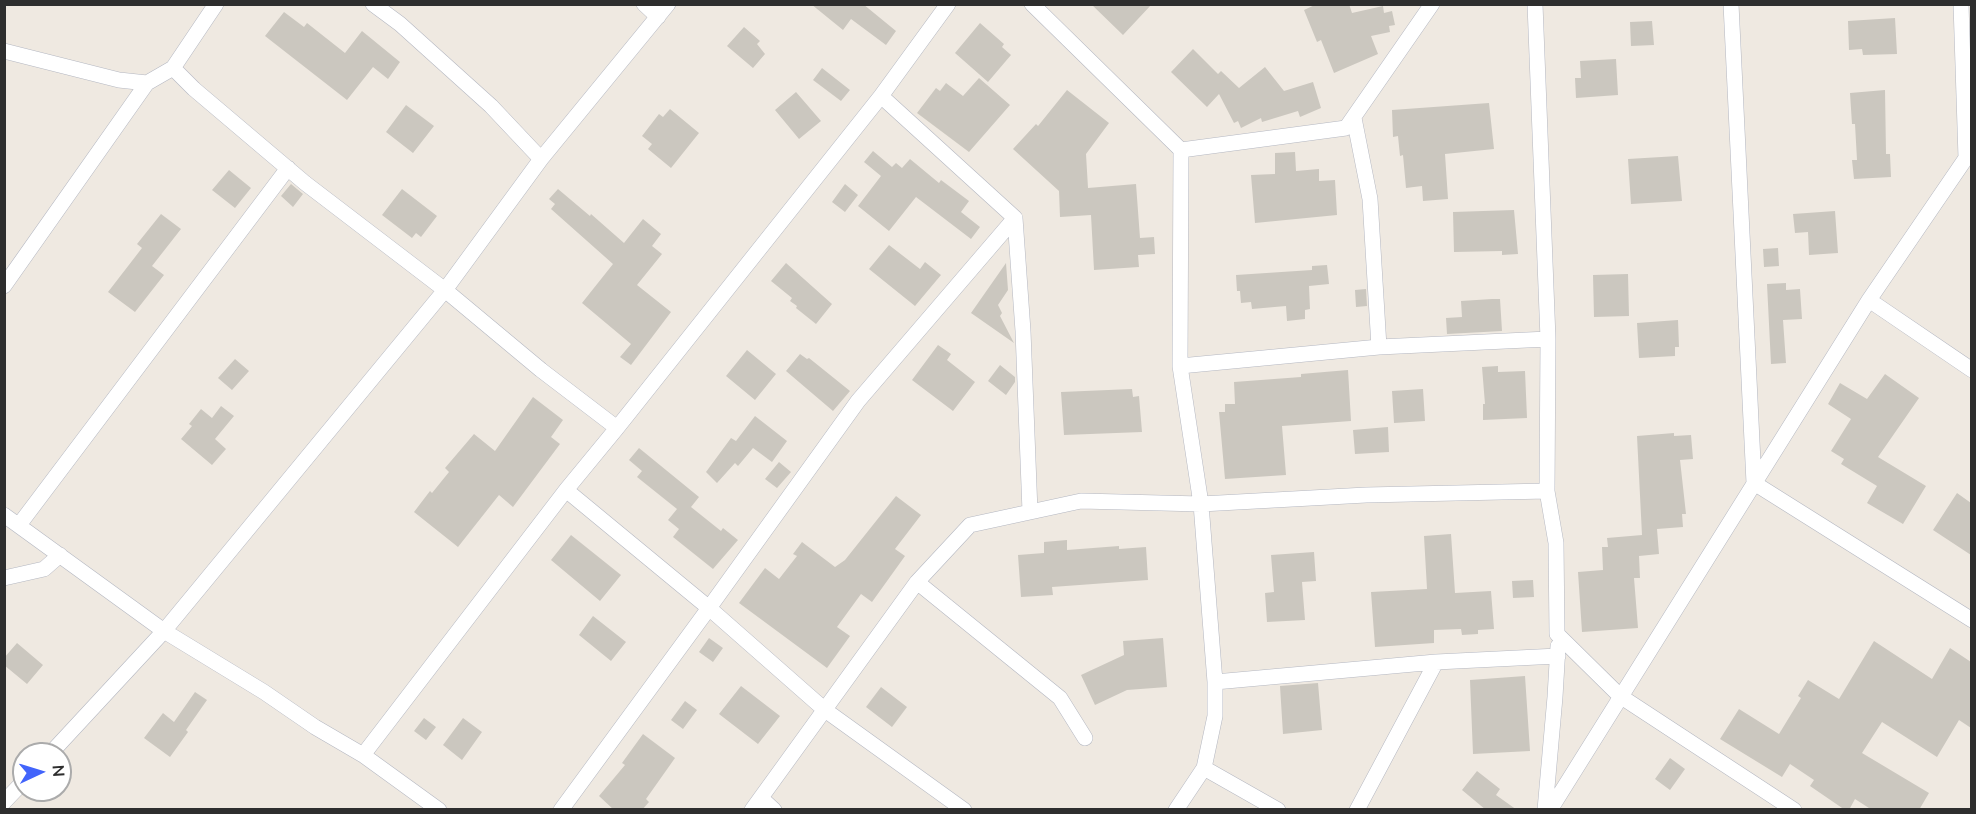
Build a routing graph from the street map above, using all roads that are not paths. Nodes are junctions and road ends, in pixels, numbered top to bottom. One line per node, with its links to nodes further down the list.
1 (216, 4): 13 (street)
2 (373, 4): 19 (street)
3 (644, 4): 11 (street)
4 (668, 4): 11 (street)
5 (948, 4): 15 (street)
6 (1032, 4): 17 (street)
7 (1432, 4): 16 (street)
8 (1535, 4): 25 (street)
9 (1731, 4): 30 (street)
10 (1961, 4): 18 (street)
11 (658, 17): 19 (street)
12 (4, 51): 14 (street)
13 (173, 68): 14 (street); 20 (street)
14 (147, 83): 22 (street)
15 (881, 96): 21 (street); 29 (street)
16 (1354, 118): 17 (street); 26 (street)
17 (1181, 150): 27 (street)
18 (1969, 157): 24 (street)
19 (540, 159): 23 (street)
20 (288, 168): 23 (street); 36 (street)
21 (1015, 218): 34 (street); 40 (street)
22 (7, 277)
23 (445, 290): 29 (street); 42 (street)
24 (1869, 300): 28 (street); 30 (street)
25 (1548, 339): 26 (street); 32 (street)
26 (1379, 347): 27 (street)
27 (1180, 366): 33 (street)
28 (1971, 370)
29 (617, 428): 31 (street)
30 (1754, 483): 41 (street); 47 (street)
31 (566, 490): 40 (street); 51 (street)
32 (1547, 491): 33 (street); 43 (street)
33 (1201, 504): 34 (street); 46 (street)
34 (1030, 512): 39 (street)
35 (4, 515): 36 (street)
36 (19, 525): 37 (street)
37 (60, 555): 38 (street); 42 (street)
38 (4, 578)
39 (917, 582): 48 (street); 49 (street)
40 (709, 608): 48 (street); 55 (street)
41 (1971, 620)
42 (164, 632): 50 (street); 51 (street)
43 (1557, 634): 44 (street); 47 (street)
44 (1558, 656): 45 (street); 61 (street)
45 (1436, 662): 46 (street); 60 (street)
46 (1215, 682): 52 (street)
47 (1620, 696): 62 (street); 63 (street)
48 (825, 710): 53 (street); 57 (street)
49 (1085, 738)
50 (61, 742)
51 (363, 755): 54 (street)
52 (1204, 768): 58 (street); 59 (street)
53 (757, 804): 56 (street)
54 (439, 810)
55 (561, 810)
56 (774, 810)
57 (964, 810)
58 (1176, 810)
59 (1278, 810)
60 (1357, 810)
61 (1545, 810)
62 (1550, 810)
63 (1794, 810)

